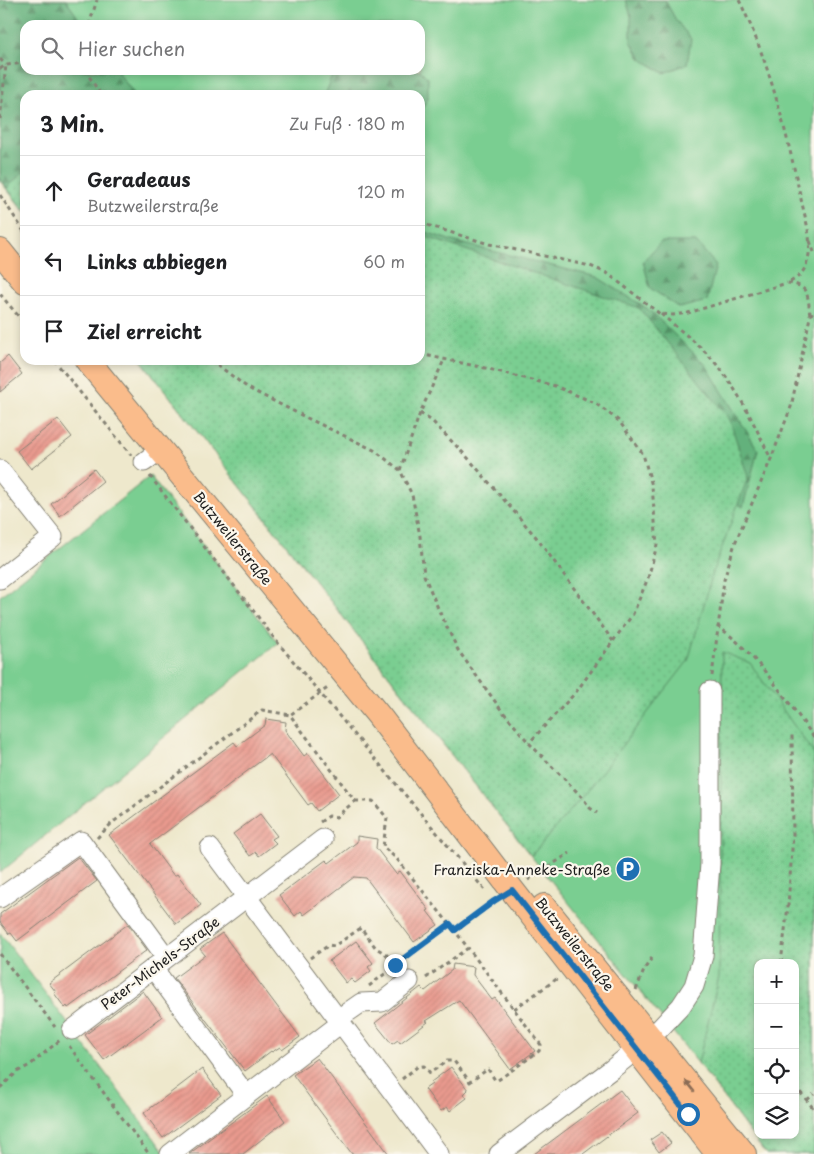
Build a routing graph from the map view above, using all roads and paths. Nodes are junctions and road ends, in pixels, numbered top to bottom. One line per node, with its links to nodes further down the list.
1 (97, 0): 3 (path)
2 (739, 0): 14 (path)
3 (91, 20)
4 (0, 59): 6 (path)
5 (20, 64): 6 (path)
6 (6, 65): 7 (path); 10 (path)
7 (0, 67)
8 (88, 75): 9 (path)
9 (98, 90)
10 (0, 120)
11 (0, 195): 12 (path)
12 (20, 225)
13 (425, 225): 21 (path)
14 (808, 236): 16 (path); 18 (path)
15 (0, 251): 17 (main road)
16 (814, 252)
17 (20, 276)
18 (786, 283): 21 (path); 22 (path)
19 (0, 294): 23 (path)
20 (814, 309): 22 (path)
21 (660, 314): 31 (path)
22 (810, 316): 31 (path)
23 (20, 318)
24 (425, 355): 25 (path)
25 (444, 360): 29 (path); 36 (path)
26 (59, 365): 30 (path)
27 (91, 365): 30 (main road, Butzweilerstraße)
28 (218, 365): 33 (path)
29 (420, 413): 33 (path); 36 (path)
30 (146, 460): 37 (main road, Butzweilerstraße); 39 (path)
31 (771, 460): 35 (path)
32 (0, 470): 34 (street)
33 (400, 470): 43 (path)
34 (0, 579)
35 (717, 626): 38 (path); 42 (path)
36 (613, 640): 43 (path)
37 (344, 674): 39 (path); 50 (main road, Butzweilerstraße)
38 (710, 691): 69 (street)
39 (322, 693): 40 (path)
40 (290, 715): 44 (path); 47 (path)
41 (792, 734): 58 (path)
42 (814, 738)
43 (530, 743): 45 (path)
44 (355, 801): 46 (path); 53 (path)
45 (597, 813)
46 (318, 833): 51 (street, Peter-Michels-Straße)
47 (86, 848): 52 (street); 59 (street)
48 (210, 848): 51 (street)
49 (570, 853): 50 (path)
50 (518, 886): 54 (path); 69 (main road, Butzweilerstraße)
51 (247, 897): 59 (street, Peter-Michels-Straße); 60 (street)
52 (0, 898)
53 (450, 924): 54 (path); 61 (path)
54 (455, 930): 55 (path)
55 (468, 948): 63 (path); 66 (path)
56 (0, 954): 68 (path)
57 (654, 955): 65 (path)
58 (782, 959)
59 (159, 963): 68 (street, Peter-Michels-Straße); 74 (street)
60 (298, 965): 61 (path); 67 (street)
61 (395, 965): 64 (path)
62 (558, 978): 66 (path)
63 (415, 981): 67 (street)
64 (364, 989)
65 (636, 991)
66 (514, 1009): 71 (path)
67 (340, 1021): 71 (street); 74 (street)
68 (65, 1036): 70 (path); 77 (path)
69 (644, 1044): 80 (street); 81 (main road, Butzweilerstraße); 82 (main road, Butzweilerstraße, one-way to 69)
70 (0, 1088)
71 (390, 1089): 79 (street)
72 (799, 1091): 75 (path)
73 (814, 1094): 75 (path)
74 (246, 1095): 78 (street)
75 (806, 1100): 76 (path)
76 (814, 1110)
77 (149, 1154)
78 (170, 1154)
79 (439, 1154)
80 (499, 1154)
81 (718, 1154)
82 (744, 1154)

